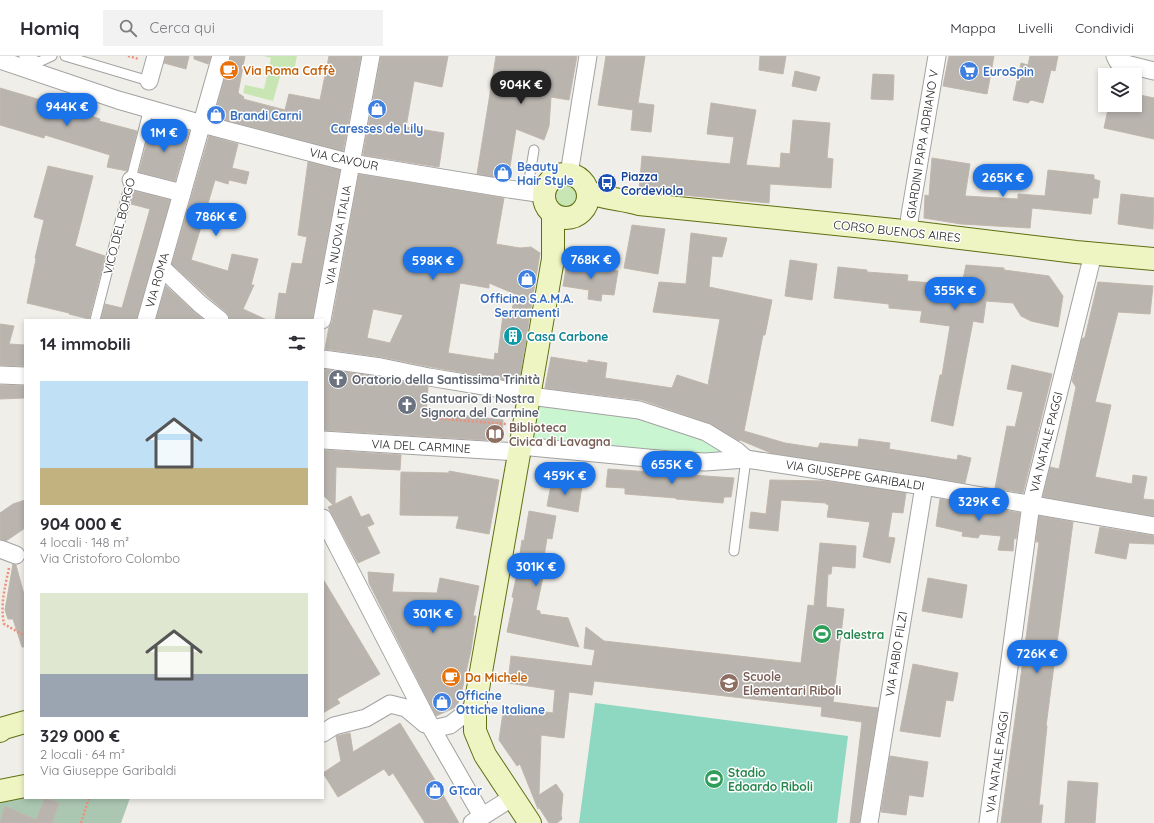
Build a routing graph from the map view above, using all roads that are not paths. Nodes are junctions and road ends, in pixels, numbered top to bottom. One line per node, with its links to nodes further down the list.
1 (52, 56): 9 (lane)
2 (65, 56): 11 (lane)
3 (156, 56): 11 (street)
4 (221, 56): 13 (street, VIA ROMA)
5 (371, 56): 15 (street, VIA NUOVA ITALIA)
6 (588, 56): 16 (street)
7 (937, 56): 23 (street, GIARDINI PAPA ADRIANO V)
8 (1115, 56): 10 (street)
9 (21, 61): 12 (street, VIA CAVOUR)
10 (1154, 71)
11 (149, 81)
12 (149, 108): 13 (street, VIA CAVOUR); 17 (lane, VICO DEL BORGO)
13 (202, 124): 15 (street, VIA CAVOUR); 20 (street, VIA ROMA)
14 (534, 150): 18 (lane)
15 (351, 162): 18 (street, VIA CAVOUR); 30 (street, VIA NUOVA ITALIA)
16 (569, 174): 18 (street); 19 (street)
17 (131, 180): 20 (street); 27 (lane, VICO DEL BORGO)
18 (535, 192): 22 (street)
19 (588, 192): 21 (street, CORSO BUENOS AIRES); 22 (street)
20 (182, 193): 26 (street, VIA ROMA)
21 (640, 204): 22 (street, CORSO BUENOS AIRES); 23 (street, CORSO BUENOS AIRES)
22 (568, 215): 34 (street)
23 (908, 232): 24 (street, CORSO BUENOS AIRES)
24 (1093, 254): 25 (street, CORSO BUENOS AIRES); 39 (street, VIA NATALE PAGGI)
25 (1154, 259)
26 (161, 267): 28 (street, VIA ROMA); 29 (street)
27 (95, 319)
28 (146, 319)
29 (219, 319)
30 (322, 319)
31 (324, 359): 34 (street)
32 (0, 375): 33 (street)
33 (24, 376)
34 (530, 396): 36 (street); 37 (street)
35 (324, 440): 36 (street, VIA DEL CARMINE)
36 (520, 449): 37 (street, VIA DEL CARMINE); 45 (street)
37 (746, 459): 38 (street, VIA GIUSEPPE GARIBALDI); 43 (lane)
38 (924, 486): 39 (street, VIA GIUSEPPE GARIBALDI); 55 (street, VIA FABIO FILZI)
39 (1031, 504): 41 (street, VIA GIUSEPPE GARIBALDI); 56 (street, VIA NATALE PAGGI)
40 (324, 521): 47 (street)
41 (1154, 526)
42 (0, 549): 44 (street)
43 (734, 551)
44 (16, 555)
45 (474, 706): 47 (street); 52 (street)
46 (24, 722): 48 (street)
47 (432, 729): 49 (street); 53 (street)
48 (0, 731)
49 (324, 732)
50 (24, 786): 51 (street)
51 (0, 791)
52 (513, 796): 53 (street); 54 (street)
53 (477, 820)
54 (530, 823)
55 (869, 823)
56 (988, 823)

